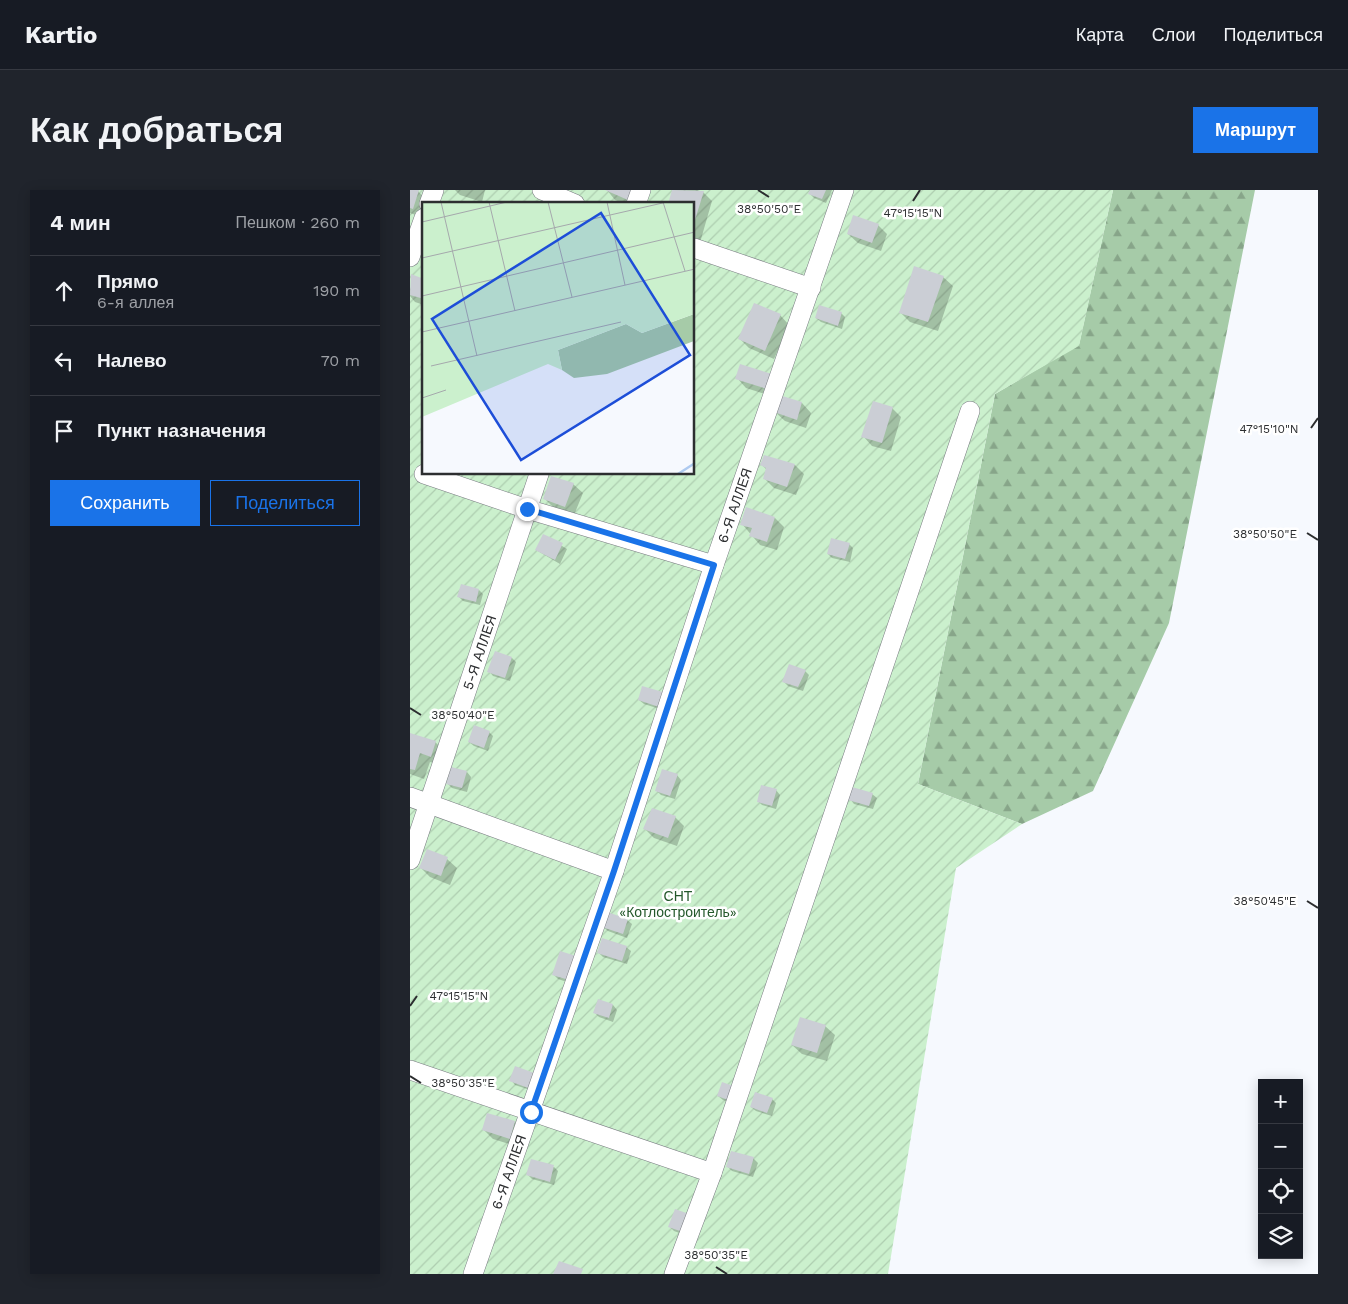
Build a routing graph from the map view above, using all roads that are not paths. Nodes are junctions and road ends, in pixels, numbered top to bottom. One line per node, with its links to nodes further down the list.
1 (434, 190): 5 (street)
2 (542, 190): 6 (street)
3 (641, 190): 7 (street)
4 (844, 190): 11 (street, 6-Я АЛЛЕЯ)
5 (430, 202)
6 (570, 202)
7 (637, 202)
8 (422, 224): 10 (street)
9 (695, 248): 11 (street)
10 (410, 257)
11 (810, 288): 18 (street, 6-Я АЛЛЕЯ)
12 (970, 411): 25 (street)
13 (410, 469): 14 (street)
14 (422, 473)
15 (427, 475): 17 (street)
16 (539, 475): 17 (street, 5-Я АЛЛЕЯ)
17 (527, 509): 18 (street); 20 (street, 5-Я АЛЛЕЯ)
18 (714, 565): 22 (street, 6-Я АЛЛЕЯ)
19 (410, 797): 20 (street)
20 (428, 803): 21 (street, 5-Я АЛЛЕЯ); 22 (street)
21 (410, 860)
22 (614, 871): 24 (street, 6-Я АЛЛЕЯ)
23 (410, 1070): 24 (street)
24 (531, 1112): 25 (street); 26 (street, 6-Я АЛЛЕЯ)
25 (712, 1173): 27 (street)
26 (473, 1274)
27 (674, 1274)

